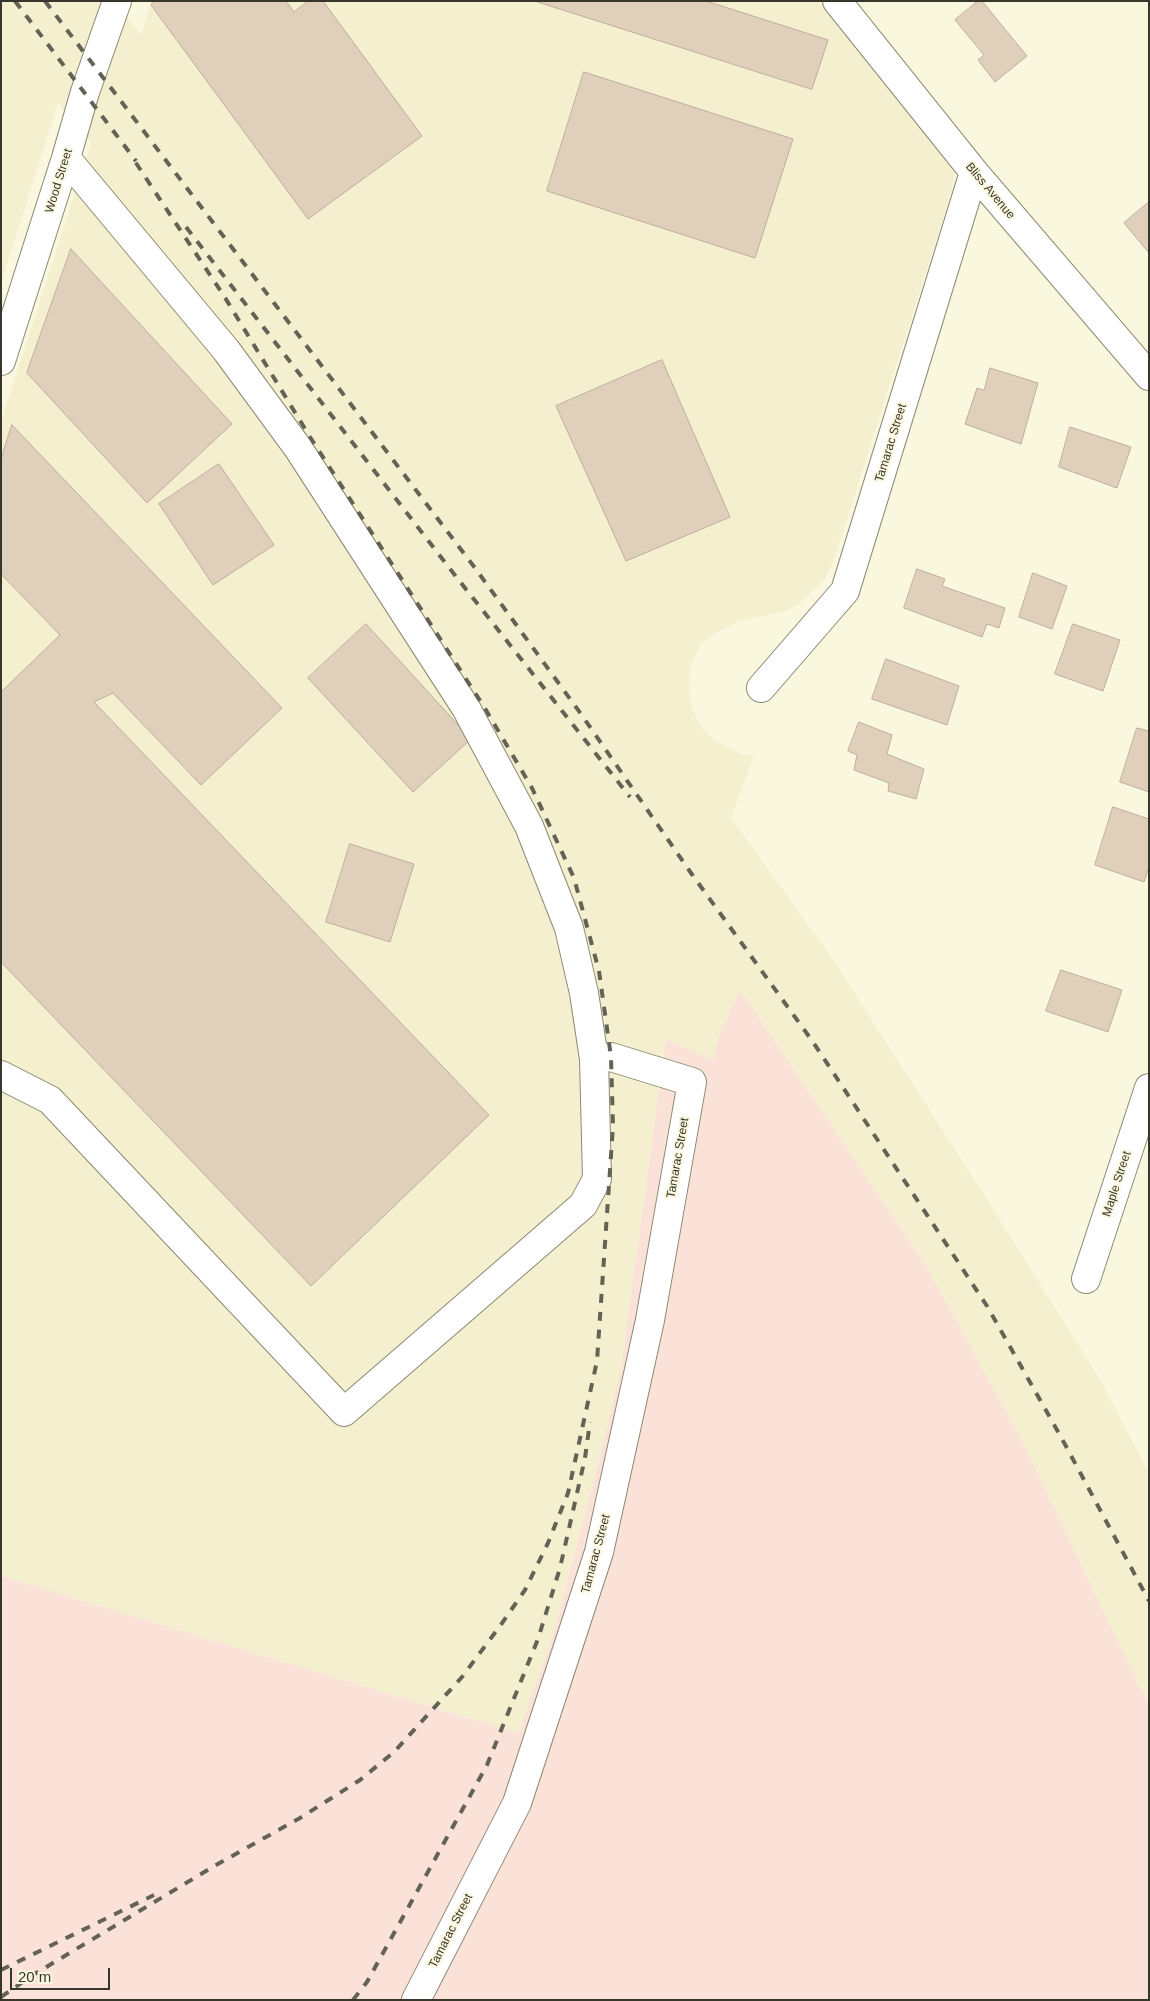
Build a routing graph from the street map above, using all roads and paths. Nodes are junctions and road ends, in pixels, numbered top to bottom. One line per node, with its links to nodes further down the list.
1 (117, 1): 3 (street, Wood Street)
2 (837, 1): 4 (street, Bliss Avenue)
3 (66, 158): 5 (street, Wood Street); 8 (street)
4 (974, 172): 6 (street, Bliss Avenue); 7 (street, Tamarac Street)
5 (1, 361)
6 (1149, 376)
7 (761, 688)
8 (594, 1059): 9 (street); 12 (street, Tamarac Street)
9 (1, 1075)
10 (1149, 1088): 11 (street, Maple Street)
11 (1086, 1279)
12 (416, 2000)

